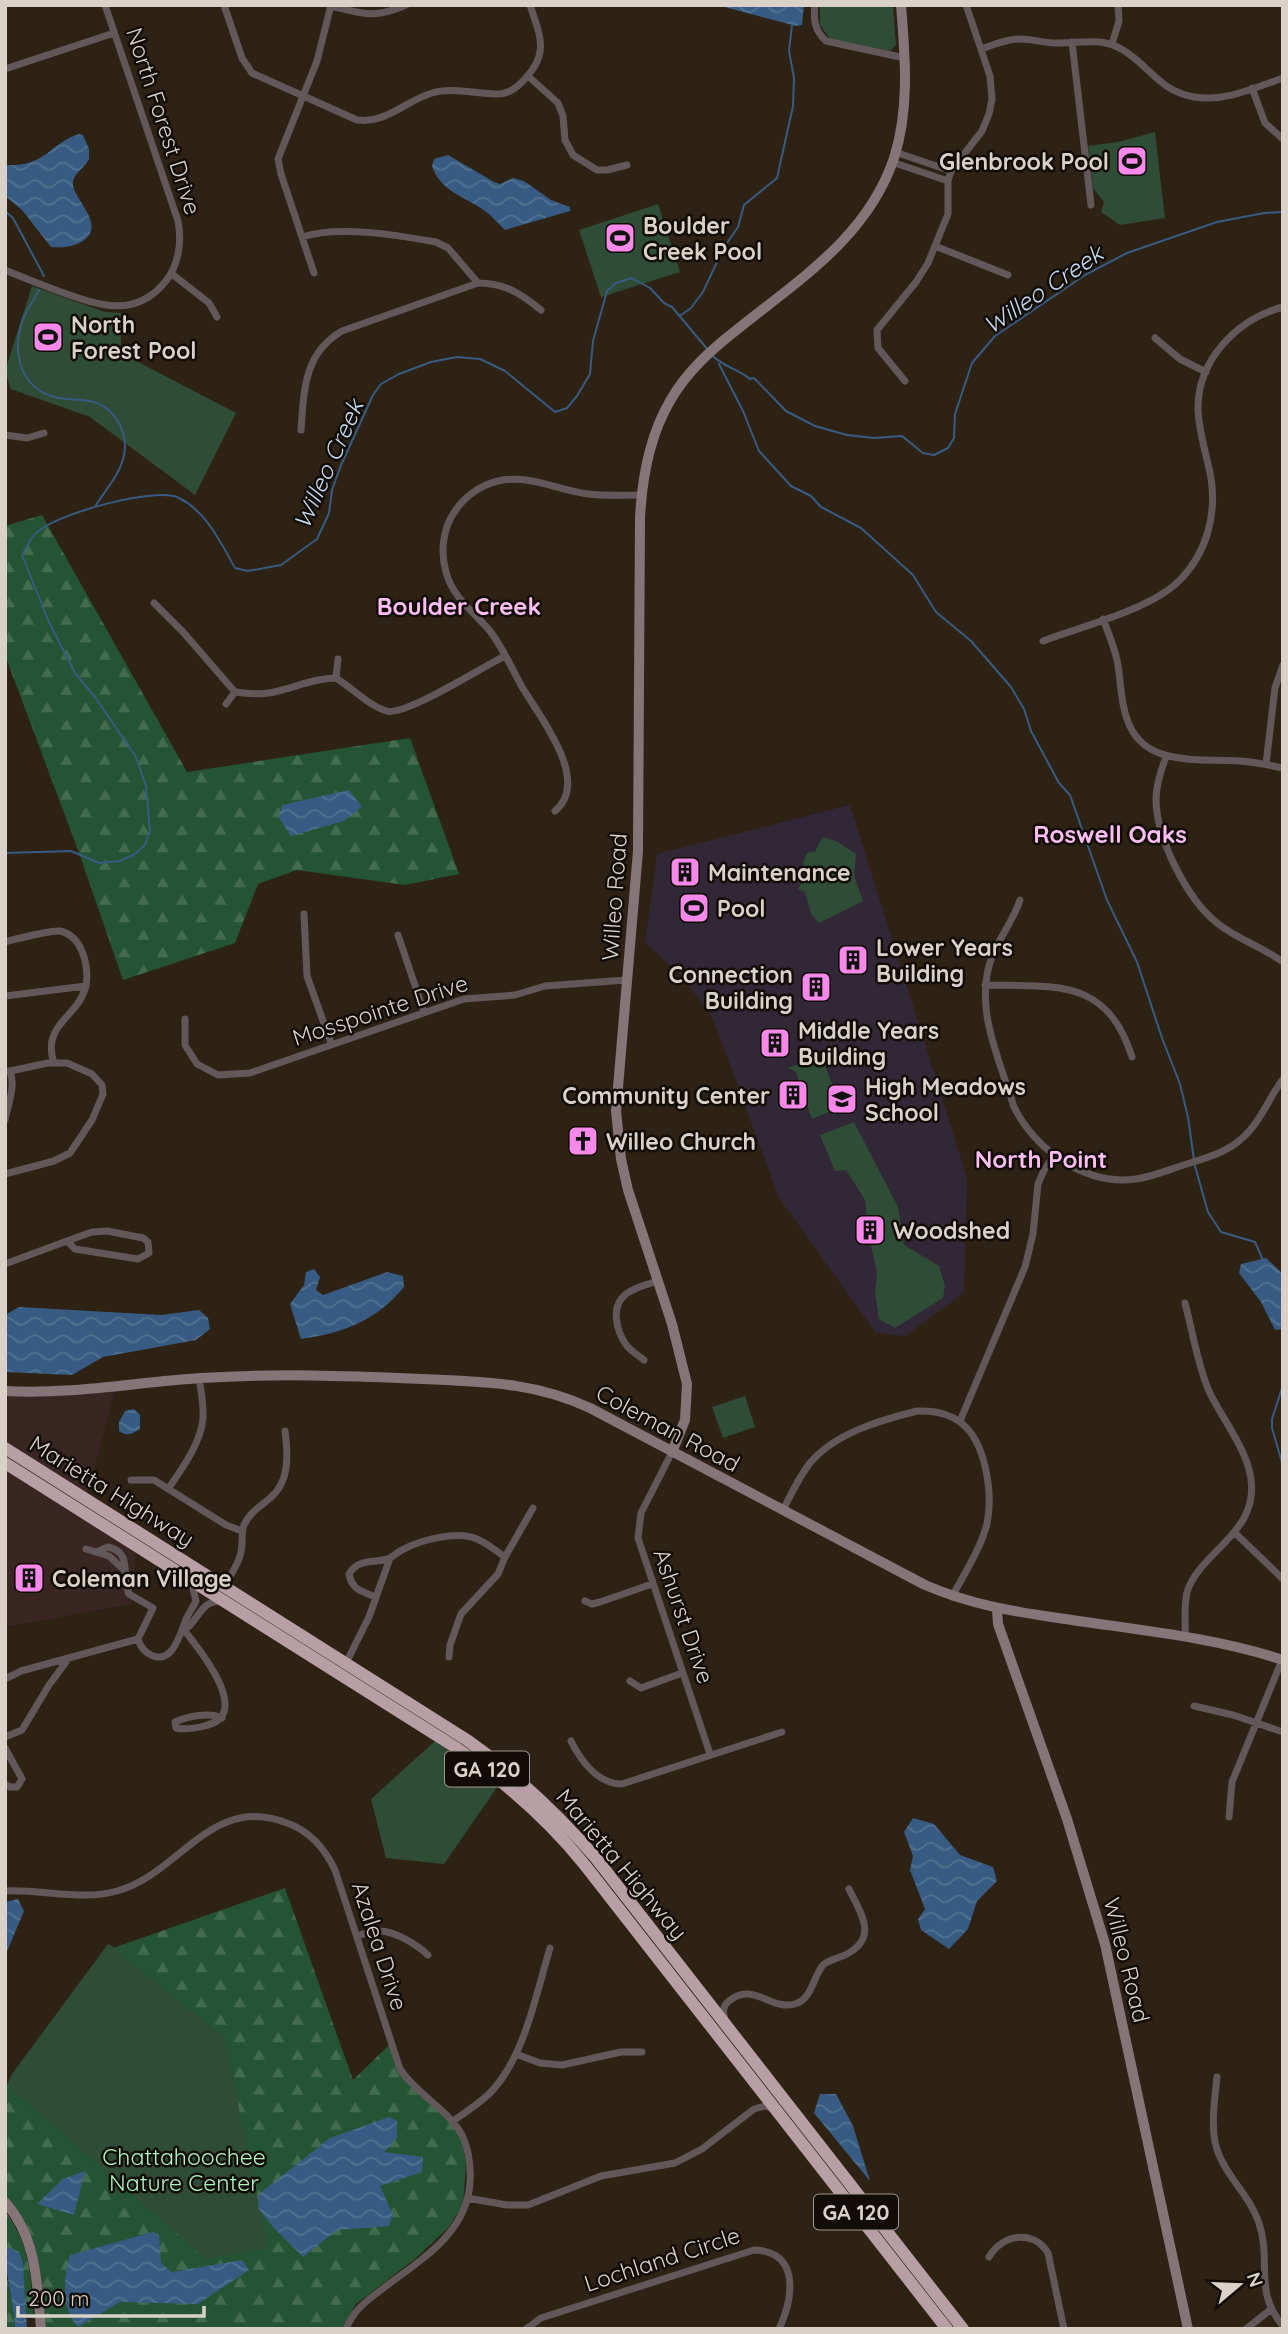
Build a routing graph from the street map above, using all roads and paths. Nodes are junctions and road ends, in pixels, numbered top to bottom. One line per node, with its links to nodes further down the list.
1 (105, 5): 10 (street, North Forest Drive)
2 (224, 5): 19 (street)
3 (406, 5): 9 (street)
4 (530, 5): 16 (street)
5 (815, 5): 14 (street)
6 (901, 5): 14 (street, Willeo Road)
7 (965, 5): 13 (street)
8 (1118, 5): 12 (street)
9 (331, 6): 19 (street)
10 (114, 33): 15 (street); 30 (street, North Forest Drive)
11 (1073, 42): 12 (street); 13 (street); 25 (street)
12 (1112, 44): 18 (street)
13 (981, 49): 23 (street)
14 (905, 58): 21 (street, Willeo Road)
15 (5, 69)
16 (528, 76): 19 (street); 22 (street)
17 (1283, 78): 18 (street)
18 (1252, 88): 20 (street)
19 (303, 96): 26 (street)
20 (1283, 139)
21 (894, 157): 23 (street); 24 (street); 42 (street, Willeo Road)
22 (628, 165)
23 (951, 171): 24 (street)
24 (948, 181): 27 (street)
25 (1091, 205)
26 (302, 237): 29 (street); 32 (street)
27 (935, 246): 31 (street); 38 (street)
28 (5, 270): 30 (street)
29 (314, 273)
30 (172, 274): 35 (street)
31 (1008, 275)
32 (478, 283): 34 (street); 39 (street)
33 (1283, 307): 37 (street)
34 (541, 310)
35 (217, 317)
36 (1155, 338): 37 (street)
37 (1206, 372): 44 (street)
38 (905, 381)
39 (301, 430)
40 (44, 433): 41 (street)
41 (5, 435)
42 (641, 495): 46 (street); 61 (street, Willeo Road)
43 (154, 603): 50 (street)
44 (1103, 619): 45 (street); 52 (street)
45 (1043, 641)
46 (505, 656): 49 (street); 55 (street)
47 (338, 659): 49 (street)
48 (1283, 665): 53 (street)
49 (336, 678): 50 (street)
50 (235, 692): 51 (street)
51 (226, 704)
52 (1166, 757): 53 (street); 60 (street)
53 (1266, 764): 54 (street)
54 (1283, 768)
55 (555, 811)
56 (1020, 900): 62 (street)
57 (304, 914): 67 (street)
58 (398, 935): 65 (street)
59 (5, 942): 63 (street)
60 (1283, 962)
61 (626, 980): 65 (street, Mosspointe Drive); 77 (street, Willeo Road)
62 (985, 985): 68 (street); 73 (street)
63 (86, 986): 64 (street); 69 (street)
64 (5, 996)
65 (424, 1012): 67 (street, Mosspointe Drive)
66 (185, 1019): 67 (street, Mosspointe Drive)
67 (331, 1043)
68 (1132, 1057)
69 (54, 1063): 70 (street); 74 (street)
70 (7, 1071): 72 (street)
71 (1283, 1079): 73 (street)
72 (5, 1120)
73 (1055, 1154): 82 (street)
74 (5, 1174)
75 (67, 1241): 75 (street); 76 (street)
76 (5, 1264)
77 (658, 1281): 79 (street); 85 (street, Willeo Road)
78 (1185, 1303): 92 (street)
79 (644, 1360)
80 (199, 1378): 81 (street, Coleman Road); 85 (street, Coleman Road); 88 (street)
81 (5, 1391)
82 (960, 1421): 90 (street); 101 (street)
83 (285, 1432): 91 (street)
84 (5, 1448): 99 (highway, Marietta Highway / GA 120)
85 (671, 1452): 90 (street, Coleman Road); 98 (street, Ashurst Drive)
86 (5, 1463): 97 (highway, Marietta Highway / GA 120)
87 (131, 1480): 88 (street)
88 (168, 1489): 91 (street)
89 (533, 1508): 94 (street)
90 (783, 1510): 101 (street, Coleman Road)
91 (242, 1531): 99 (street)
92 (1234, 1532): 96 (street); 106 (street)
93 (86, 1549): 107 (street)
94 (505, 1557): 95 (street); 108 (street)
95 (390, 1558): 100 (street); 100 (street)
96 (1283, 1579)
97 (190, 1580): 103 (highway, Marietta Highway / GA 120); 105 (street)
98 (652, 1584): 102 (street); 112 (street, Ashurst Drive)
99 (224, 1586): 111 (highway, Marietta Highway / GA 120)
100 (375, 1597): 111 (street)
101 (951, 1597): 104 (street, Coleman Road)
102 (584, 1601)
103 (225, 1602): 105 (street); 137 (highway, Marietta Highway / GA 120)
104 (997, 1609): 106 (street, Coleman Road); 151 (street, Willeo Road)
105 (184, 1630): 107 (street); 116 (street)
106 (1185, 1637): 110 (street, Coleman Road)
107 (138, 1639): 109 (street)
108 (449, 1657)
109 (69, 1658): 113 (street); 120 (street)
110 (1282, 1660): 117 (street)
111 (346, 1663): 132 (highway, Marietta Highway / GA 120)
112 (682, 1673): 114 (street); 123 (street, Ashurst Drive)
113 (5, 1679)
114 (630, 1681)
115 (1194, 1706): 117 (street)
116 (222, 1718): 116 (street)
117 (1256, 1722): 119 (street); 125 (street)
118 (782, 1732): 123 (street)
119 (1283, 1732)
120 (5, 1737)
121 (571, 1741): 123 (street)
122 (5, 1748): 124 (street)
123 (710, 1754)
124 (5, 1784)
125 (1229, 1816)
126 (849, 1889): 131 (street)
127 (5, 1891): 128 (street, Azalea Drive)
128 (356, 1936): 130 (street); 138 (street, Azalea Drive)
129 (551, 1948): 135 (street)
130 (428, 1955)
131 (726, 2003): 132 (street); 133 (street)
132 (709, 2004): 133 (highway, Marietta Highway / GA 120)
133 (726, 2026): 149 (highway, Marietta Highway / GA 120)
134 (642, 2052): 135 (street)
135 (516, 2054): 138 (street)
136 (1217, 2077): 142 (street)
137 (776, 2109): 139 (street); 148 (highway, Marietta Highway / GA 120)
138 (453, 2121): 139 (street, Azalea Drive)
139 (467, 2198): 145 (street, Azalea Drive)
140 (5, 2202): 144 (street)
141 (989, 2257): 150 (street)
142 (1270, 2310): 143 (street); 152 (street)
143 (1283, 2326)
144 (41, 2329)
145 (346, 2329)
146 (526, 2329): 147 (street, Lochland Circle)
147 (779, 2329)
148 (947, 2329)
149 (963, 2329)
150 (1064, 2329)
151 (1188, 2329)
152 (1246, 2329)

